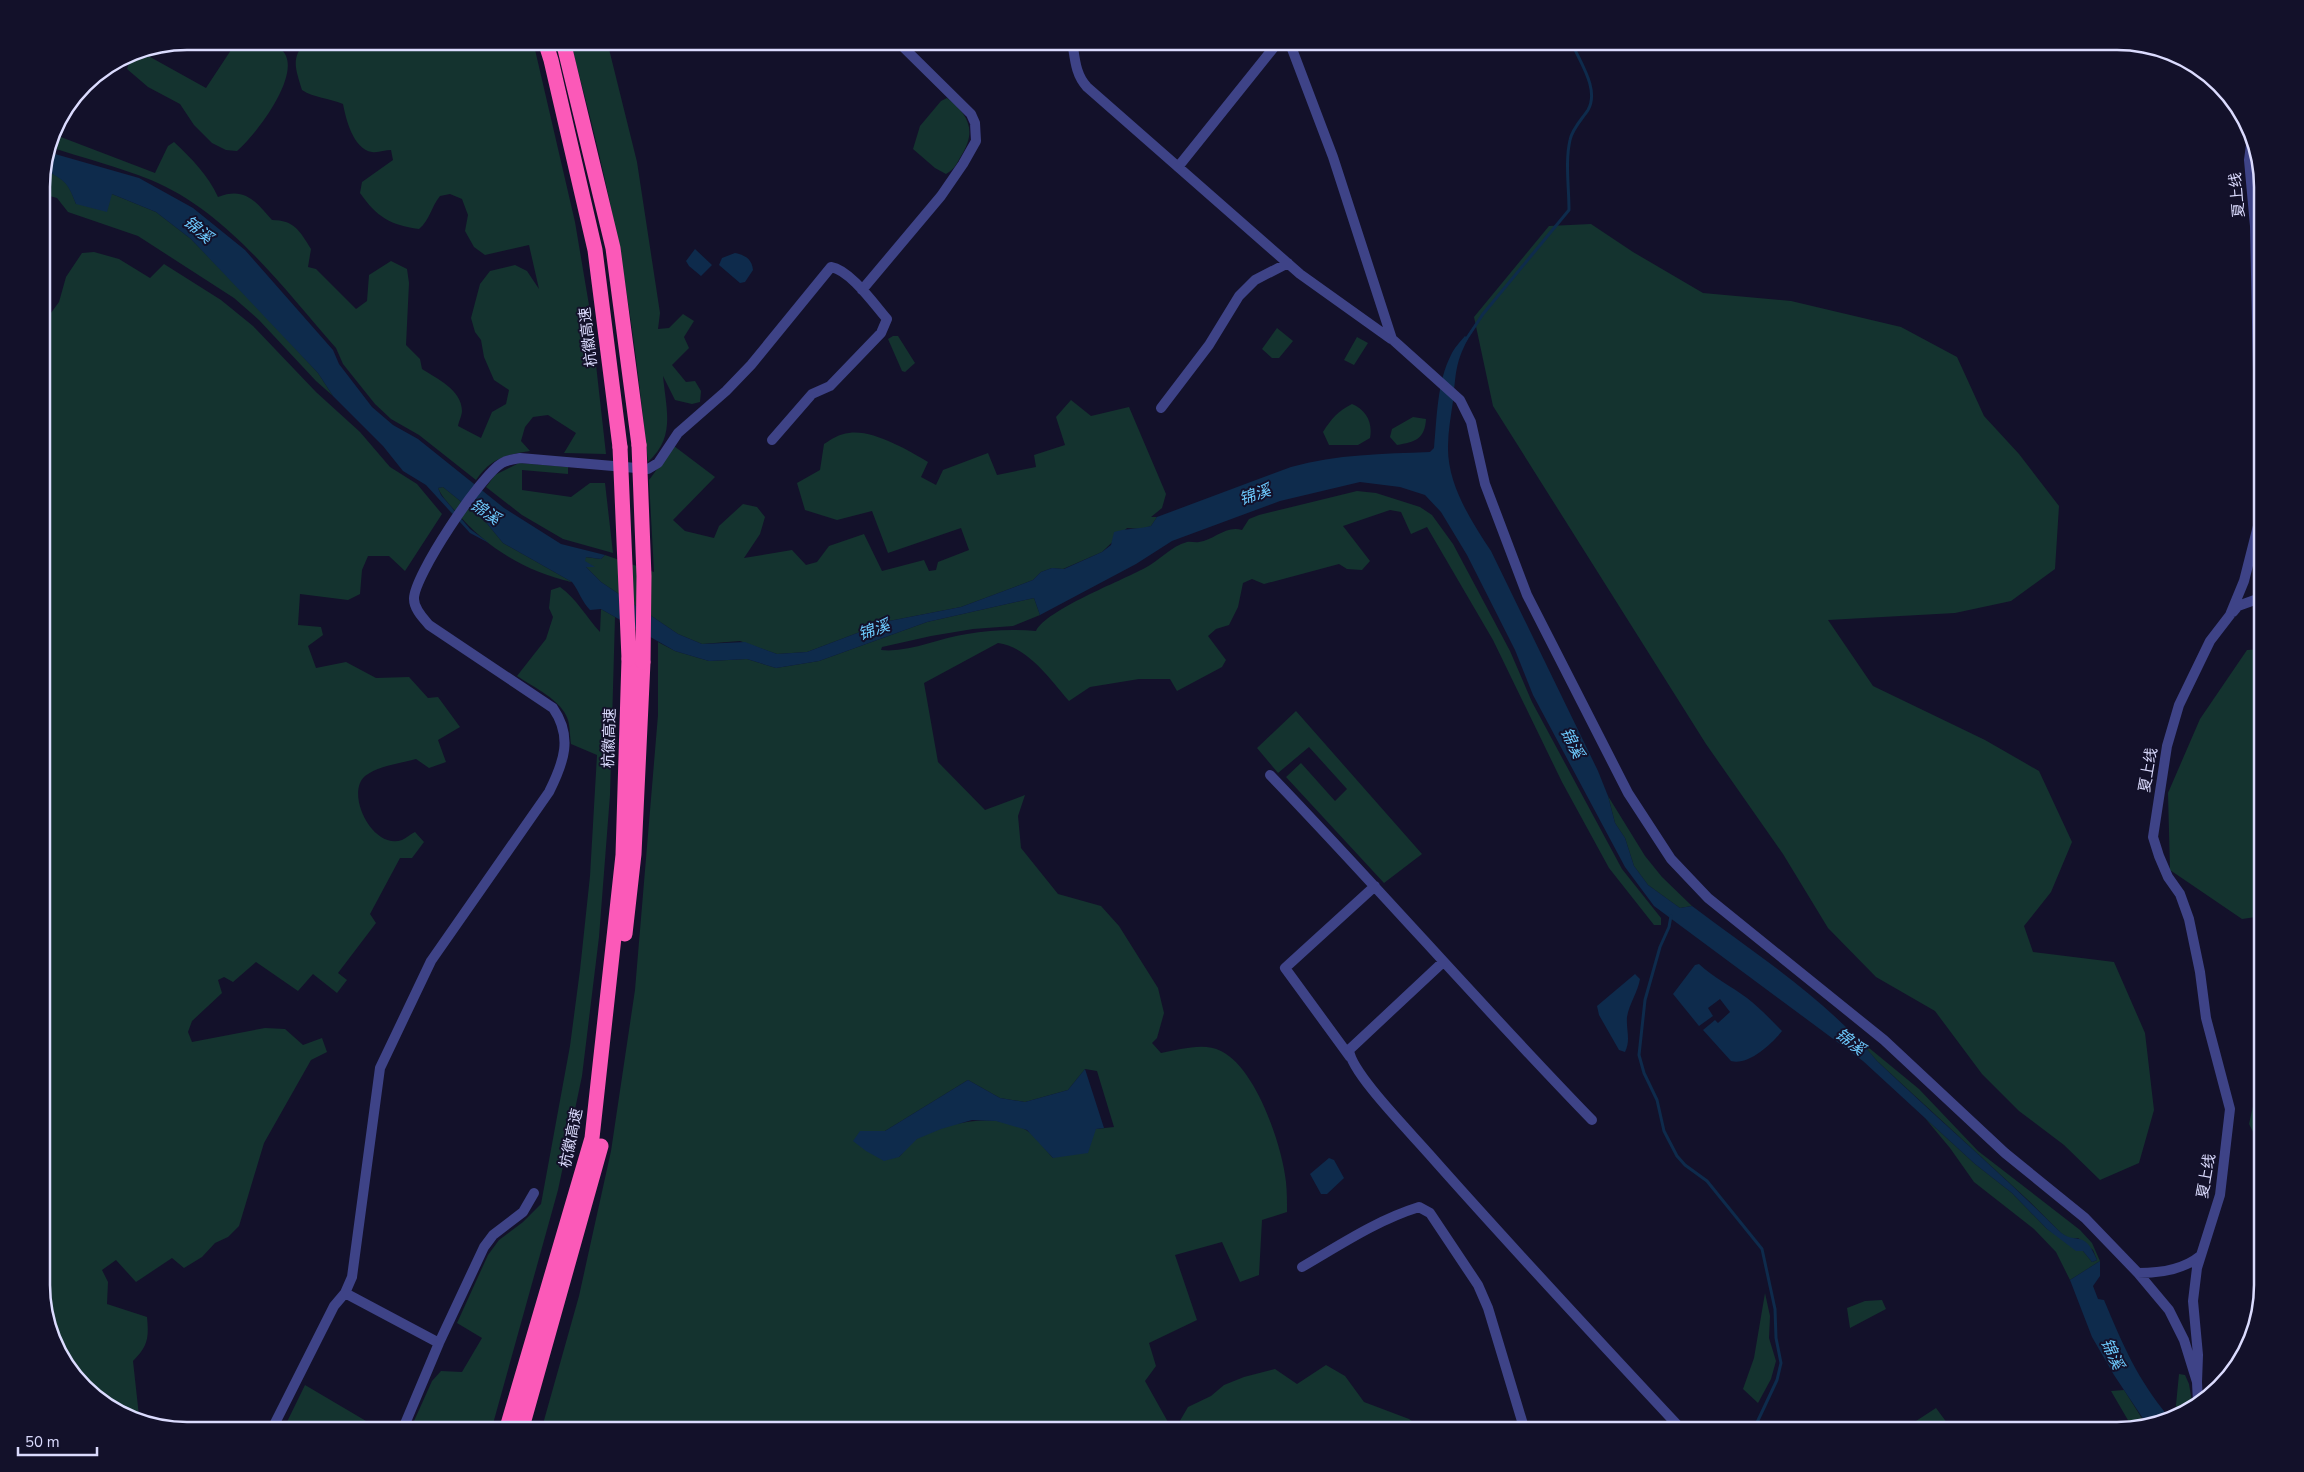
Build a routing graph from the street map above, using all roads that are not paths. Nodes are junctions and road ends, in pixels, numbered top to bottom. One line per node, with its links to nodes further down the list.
1 (548, 50): 18 (highway, 杭徽高速, bridge)
2 (565, 50): 18 (highway, 杭徽高速, bridge)
3 (906, 50): 11 (street)
4 (1073, 50): 8 (street)
5 (1272, 50): 8 (street)
6 (1292, 50): 12 (street)
7 (2250, 157): 9 (street, 夏上线)
8 (1178, 167): 10 (street)
9 (2254, 213)
10 (1288, 263): 12 (street); 13 (street)
11 (862, 290): 14 (street); 28 (street)
12 (1392, 339): 27 (street)
13 (1161, 408)
14 (772, 440)
15 (2254, 542): 17 (street, 夏上线)
16 (2254, 600): 17 (street)
17 (2230, 615): 25 (street, 夏上线)
18 (636, 660): 34 (highway, 杭徽高速); 35 (highway, 杭徽高速)
19 (1270, 775): 20 (street)
20 (1375, 886): 21 (street); 22 (street)
21 (1442, 963): 22 (street); 23 (street)
22 (1350, 1057): 37 (street)
23 (1592, 1120)
24 (534, 1193): 29 (street)
25 (2202, 1254): 27 (street); 30 (street, 夏上线)
26 (1302, 1267): 36 (street)
27 (2138, 1273): 30 (street)
28 (345, 1293): 29 (street); 32 (street)
29 (439, 1343): 33 (street)
30 (2196, 1382): 31 (street, 夏上线)
31 (2197, 1396)
32 (276, 1422)
33 (406, 1422)
34 (509, 1422)
35 (524, 1422)
36 (1522, 1422)
37 (1675, 1422)

